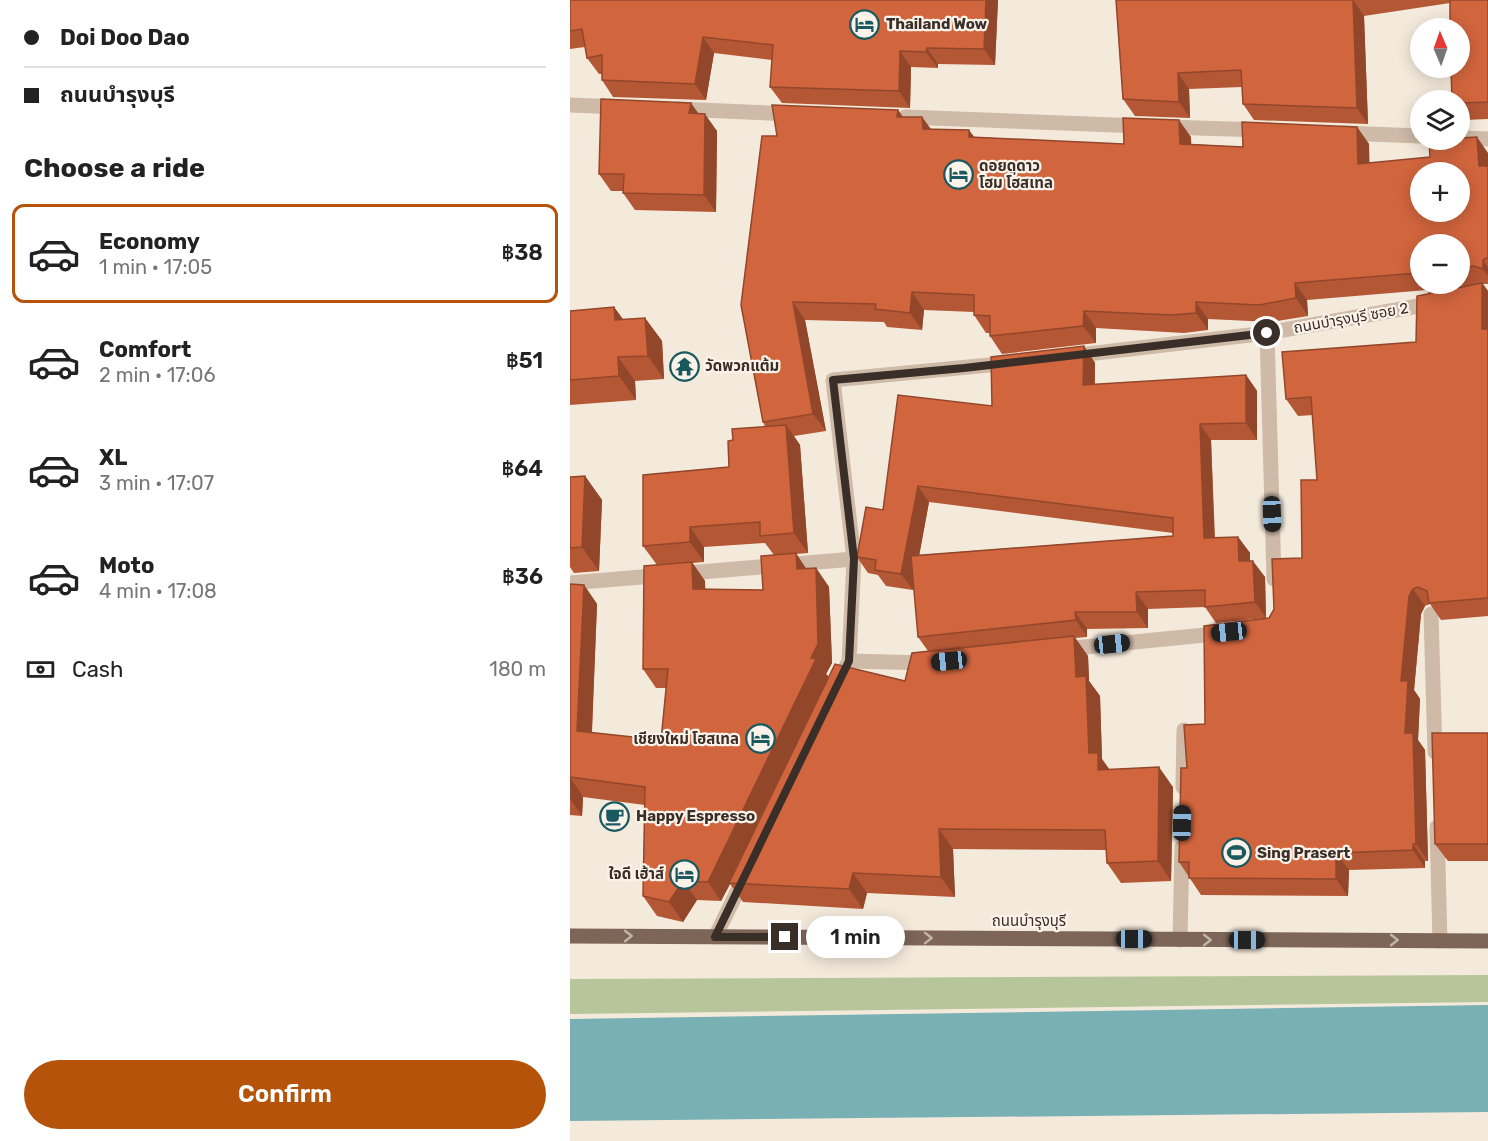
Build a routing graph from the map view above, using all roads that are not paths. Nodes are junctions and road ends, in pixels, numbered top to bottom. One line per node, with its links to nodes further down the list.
1 (570, 105): 2 (street)
2 (639, 108)
3 (663, 109): 4 (street)
4 (813, 115)
5 (895, 117): 6 (street)
6 (1280, 131)
7 (1327, 133): 8 (street)
8 (1410, 136)
9 (1470, 138): 10 (street)
10 (1488, 139)
11 (1453, 300): 12 (street, ถนนบำรุงบุรี ซอย 2)
12 (1267, 333): 13 (street, ถนนบำรุงบุรี ซอย 2); 17 (street)
13 (1057, 357)
14 (1022, 362): 15 (street)
15 (854, 559): 16 (street); 21 (street)
16 (570, 583)
17 (1275, 592)
18 (1431, 614): 25 (street)
19 (1240, 631): 20 (street)
20 (1054, 650)
21 (849, 661): 22 (street); 23 (street)
22 (949, 661)
23 (833, 693)
24 (1184, 730): 26 (street)
25 (1435, 766)
26 (1183, 800)
27 (1437, 813): 33 (street)
28 (1182, 835): 32 (street)
29 (751, 862): 31 (street)
30 (570, 936): 31 (main road, ถนนบำรุงบุรี, one-way to 31)
31 (715, 937): 32 (main road, ถนนบำรุงบุรี, one-way to 32)
32 (1180, 939): 33 (main road, ถนนบำรุงบุรี, one-way to 33)
33 (1440, 941): 34 (main road, ถนนบำรุงบุรี)
34 (1488, 941)

